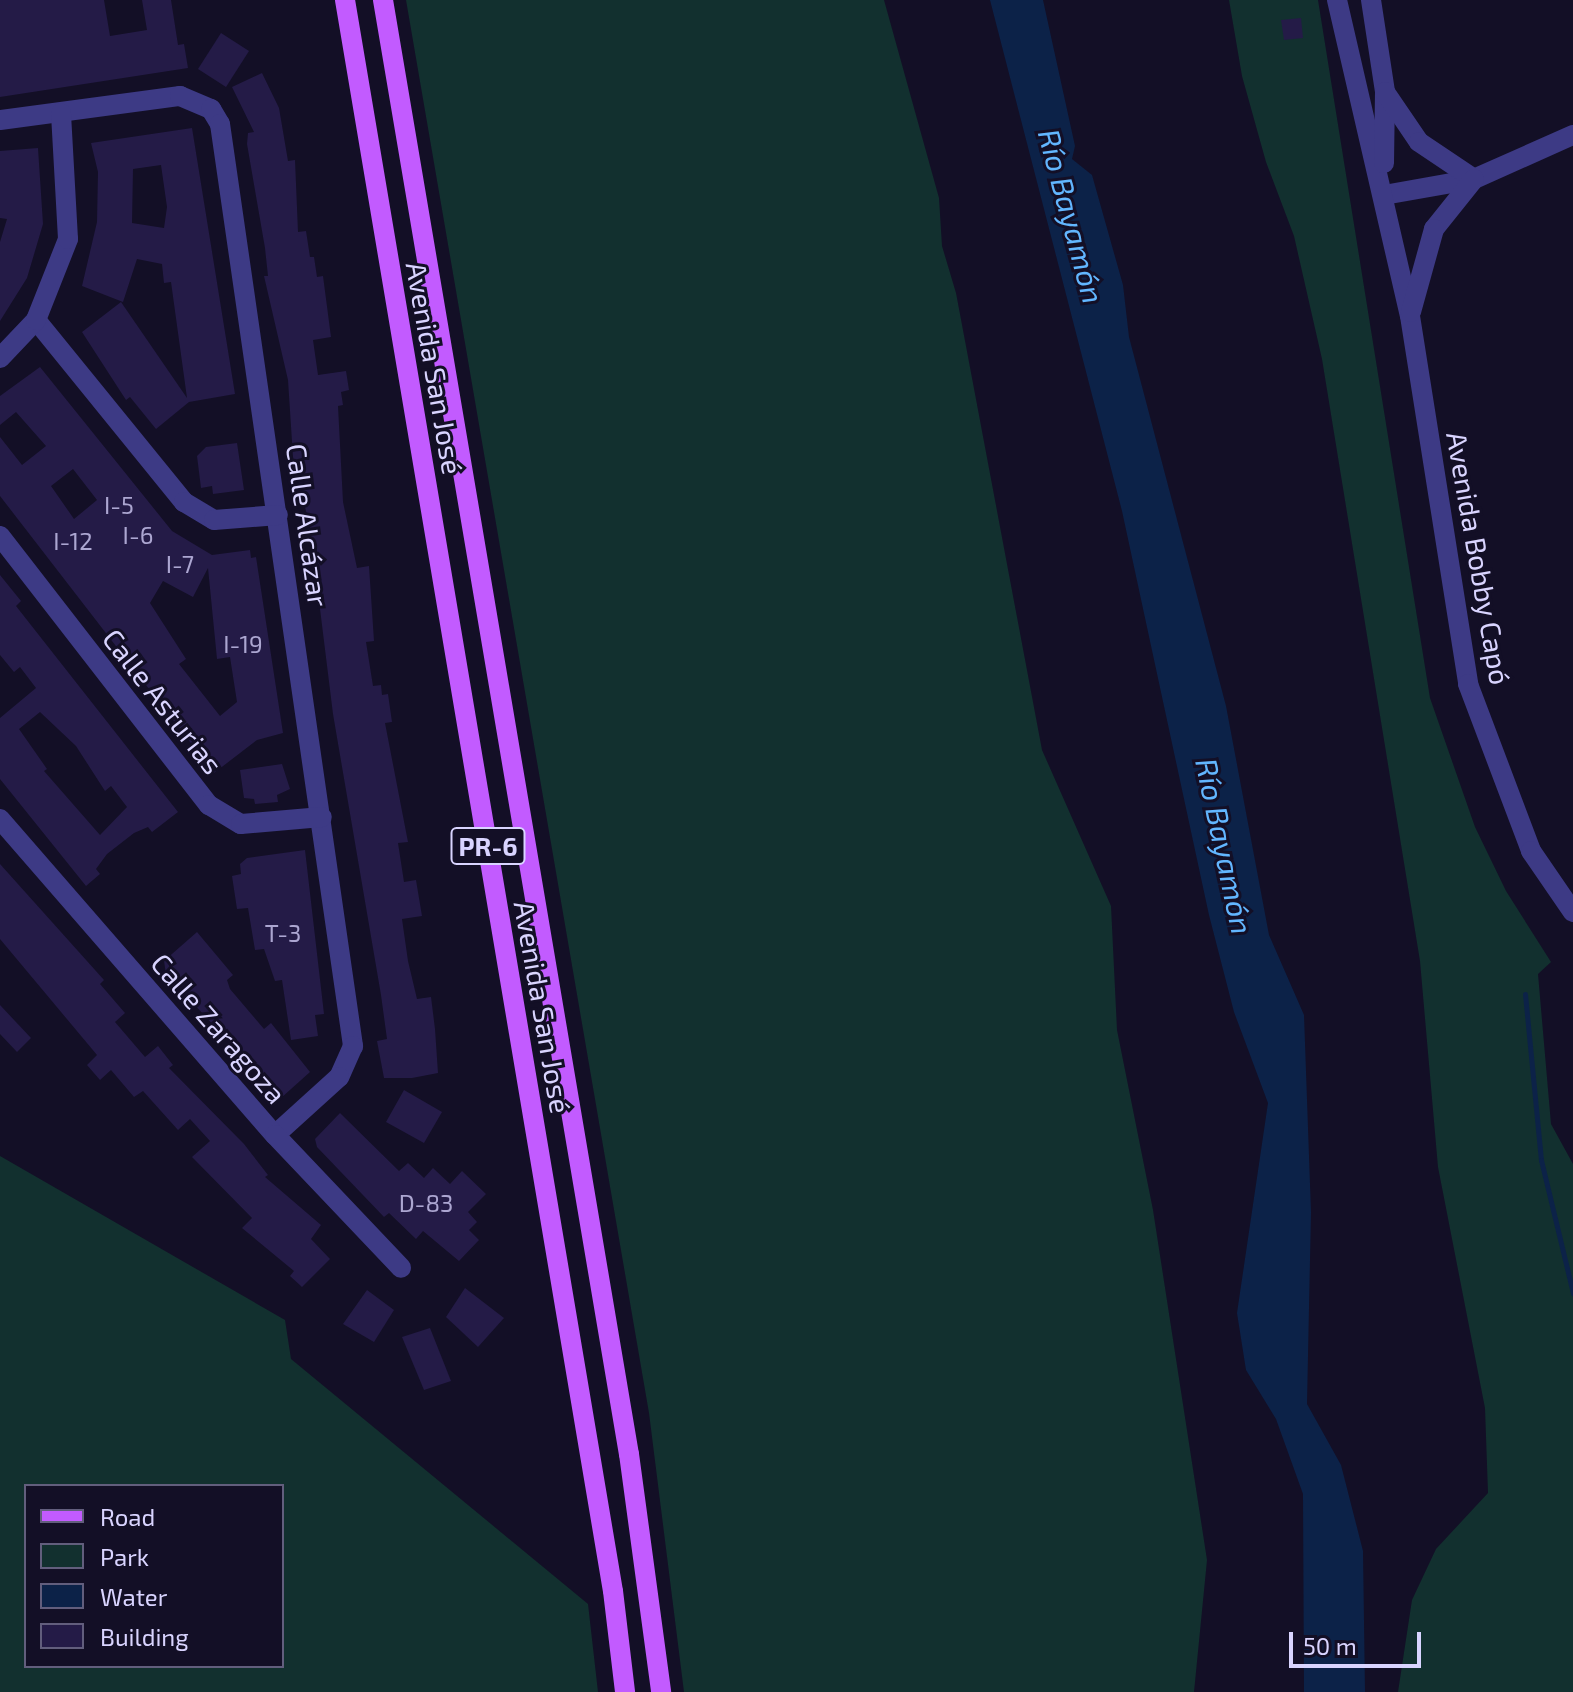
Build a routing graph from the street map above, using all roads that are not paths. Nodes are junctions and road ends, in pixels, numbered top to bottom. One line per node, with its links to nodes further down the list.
1 (345, 0): 21 (main road, Avenida San José / PR-6)
2 (383, 0): 22 (main road, Avenida San José / PR-6)
3 (1337, 0): 10 (street, Avenida Bobby Capó)
4 (1371, 0): 5 (street, Avenida Bobby Capó)
5 (1385, 92): 9 (street); 10 (street, Avenida Bobby Capó)
6 (61, 113): 7 (street, Calle Alcázar); 12 (street); 14 (street, Calle Alcázar)
7 (0, 120)
8 (1573, 135): 9 (street)
9 (1474, 179): 10 (street); 11 (street)
10 (1384, 195): 11 (street, Avenida Bobby Capó)
11 (1410, 316): 18 (street, Avenida Bobby Capó)
12 (36, 320): 13 (street); 14 (street)
13 (0, 358)
14 (278, 515): 16 (street, Calle Alcázar)
15 (0, 536): 16 (street, Calle Asturias)
16 (322, 817): 19 (street, Calle Alcázar)
17 (0, 819): 19 (street, Calle Zaragoza)
18 (1573, 912)
19 (275, 1135): 20 (street, Calle Zaragoza)
20 (401, 1268)
21 (625, 1692)
22 (661, 1692)

